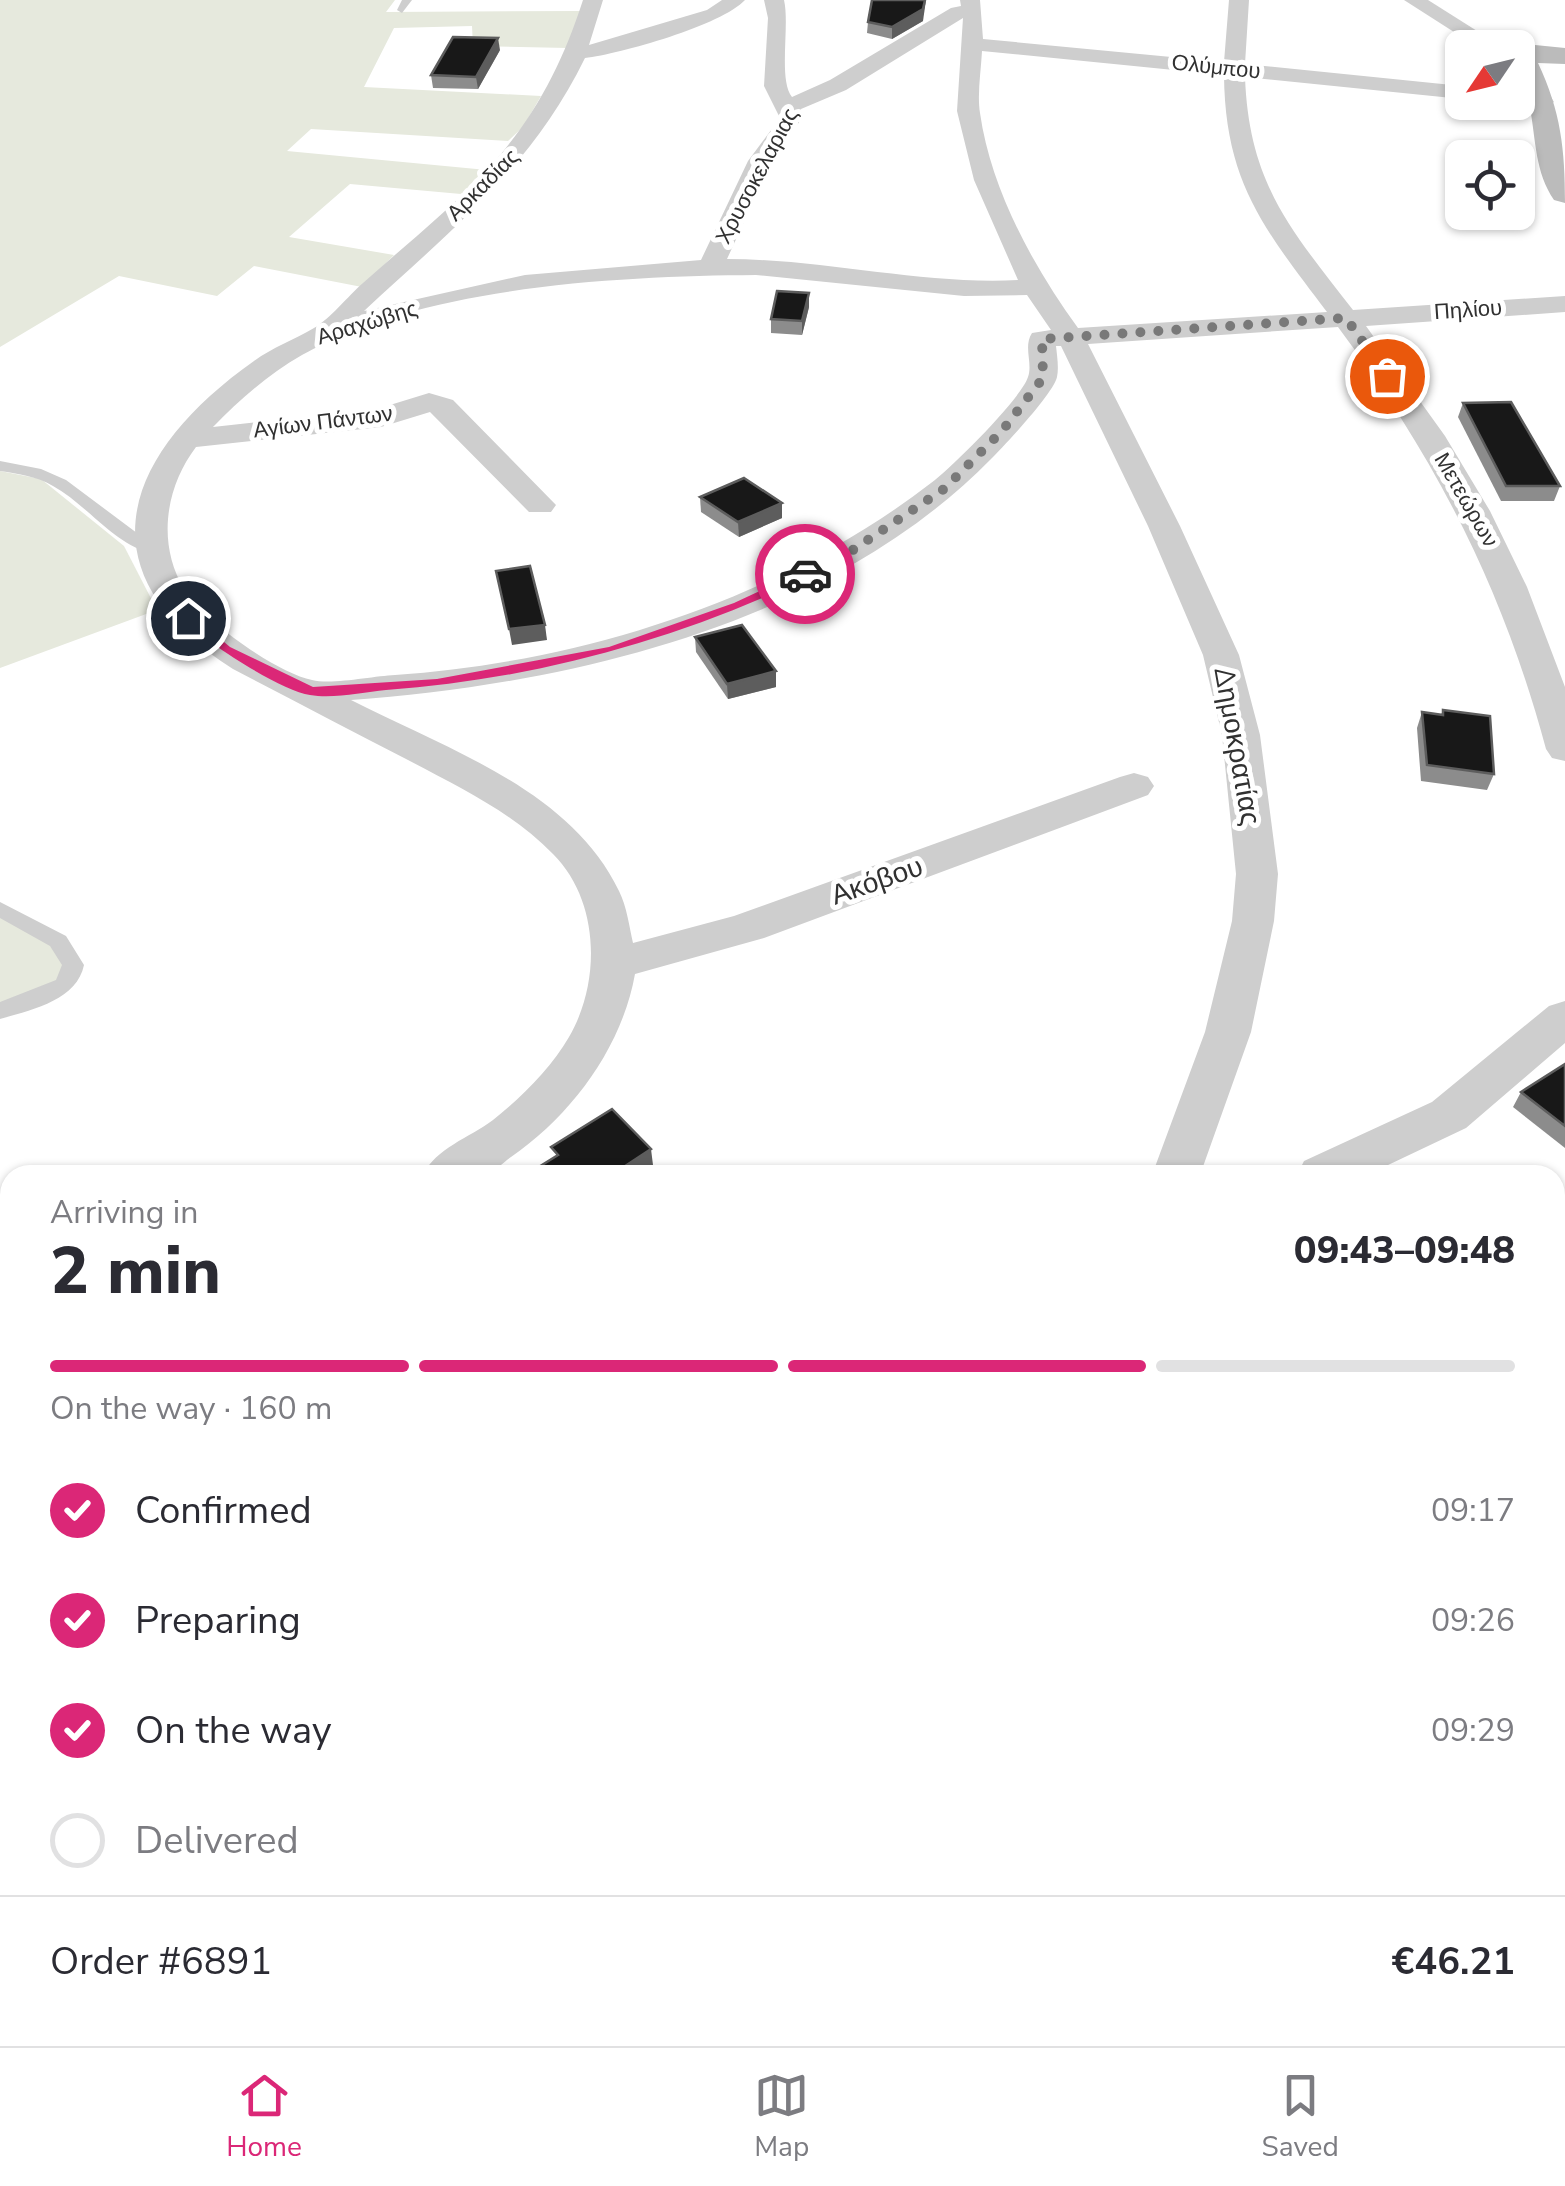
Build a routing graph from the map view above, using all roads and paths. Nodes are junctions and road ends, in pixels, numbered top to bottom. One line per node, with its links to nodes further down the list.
1 (592, 0): 10 (street, Αρκαδίας)
2 (736, 0): 10 (street)
3 (774, 0): 14 (street)
4 (1239, 0): 11 (street, Μετεώρων)
5 (1414, 0): 7 (street)
6 (971, 6): 9 (street, Δημοκρατίας); 14 (street, Χρυσοκελαριας)
7 (1463, 29): 12 (street)
8 (1565, 32): 12 (street)
9 (970, 44): 11 (street, Ολύμπου); 17 (street, Δημοκρατίας)
10 (576, 53): 20 (street, Αρκαδίας)
11 (1232, 69): 13 (street, Ολύμπου); 19 (street, Μετεώρων)
12 (1538, 75): 15 (street)
13 (1445, 90)
14 (789, 106): 16 (street, Χρυσοκελαριας)
15 (1565, 194)
16 (710, 268): 17 (street, Αραχώβης); 20 (street, Αραχώβης)
17 (1035, 288): 21 (street, Δημοκρατίας)
18 (1565, 304): 19 (street, Πηλίου)
19 (1346, 318): 21 (street, Πηλίου); 27 (street, Μετεώρων)
20 (323, 334): 22 (street, Αραχώβης)
21 (1071, 338): 26 (street); 34 (street, Δημοκρατίας)
22 (183, 439): 24 (street, Αγίων Πάντων); 25 (street, Αραχώβης)
23 (0, 466): 25 (lane)
24 (540, 505)
25 (149, 548): 26 (street)
26 (311, 692): 30 (street)
27 (1565, 749)
28 (1134, 786): 30 (street, Ακόβου)
29 (0, 909): 31 (lane)
30 (616, 961): 33 (street)
31 (0, 1011)
32 (1565, 1018): 35 (street)
33 (462, 1165)
34 (1180, 1165)
35 (1342, 1165)

